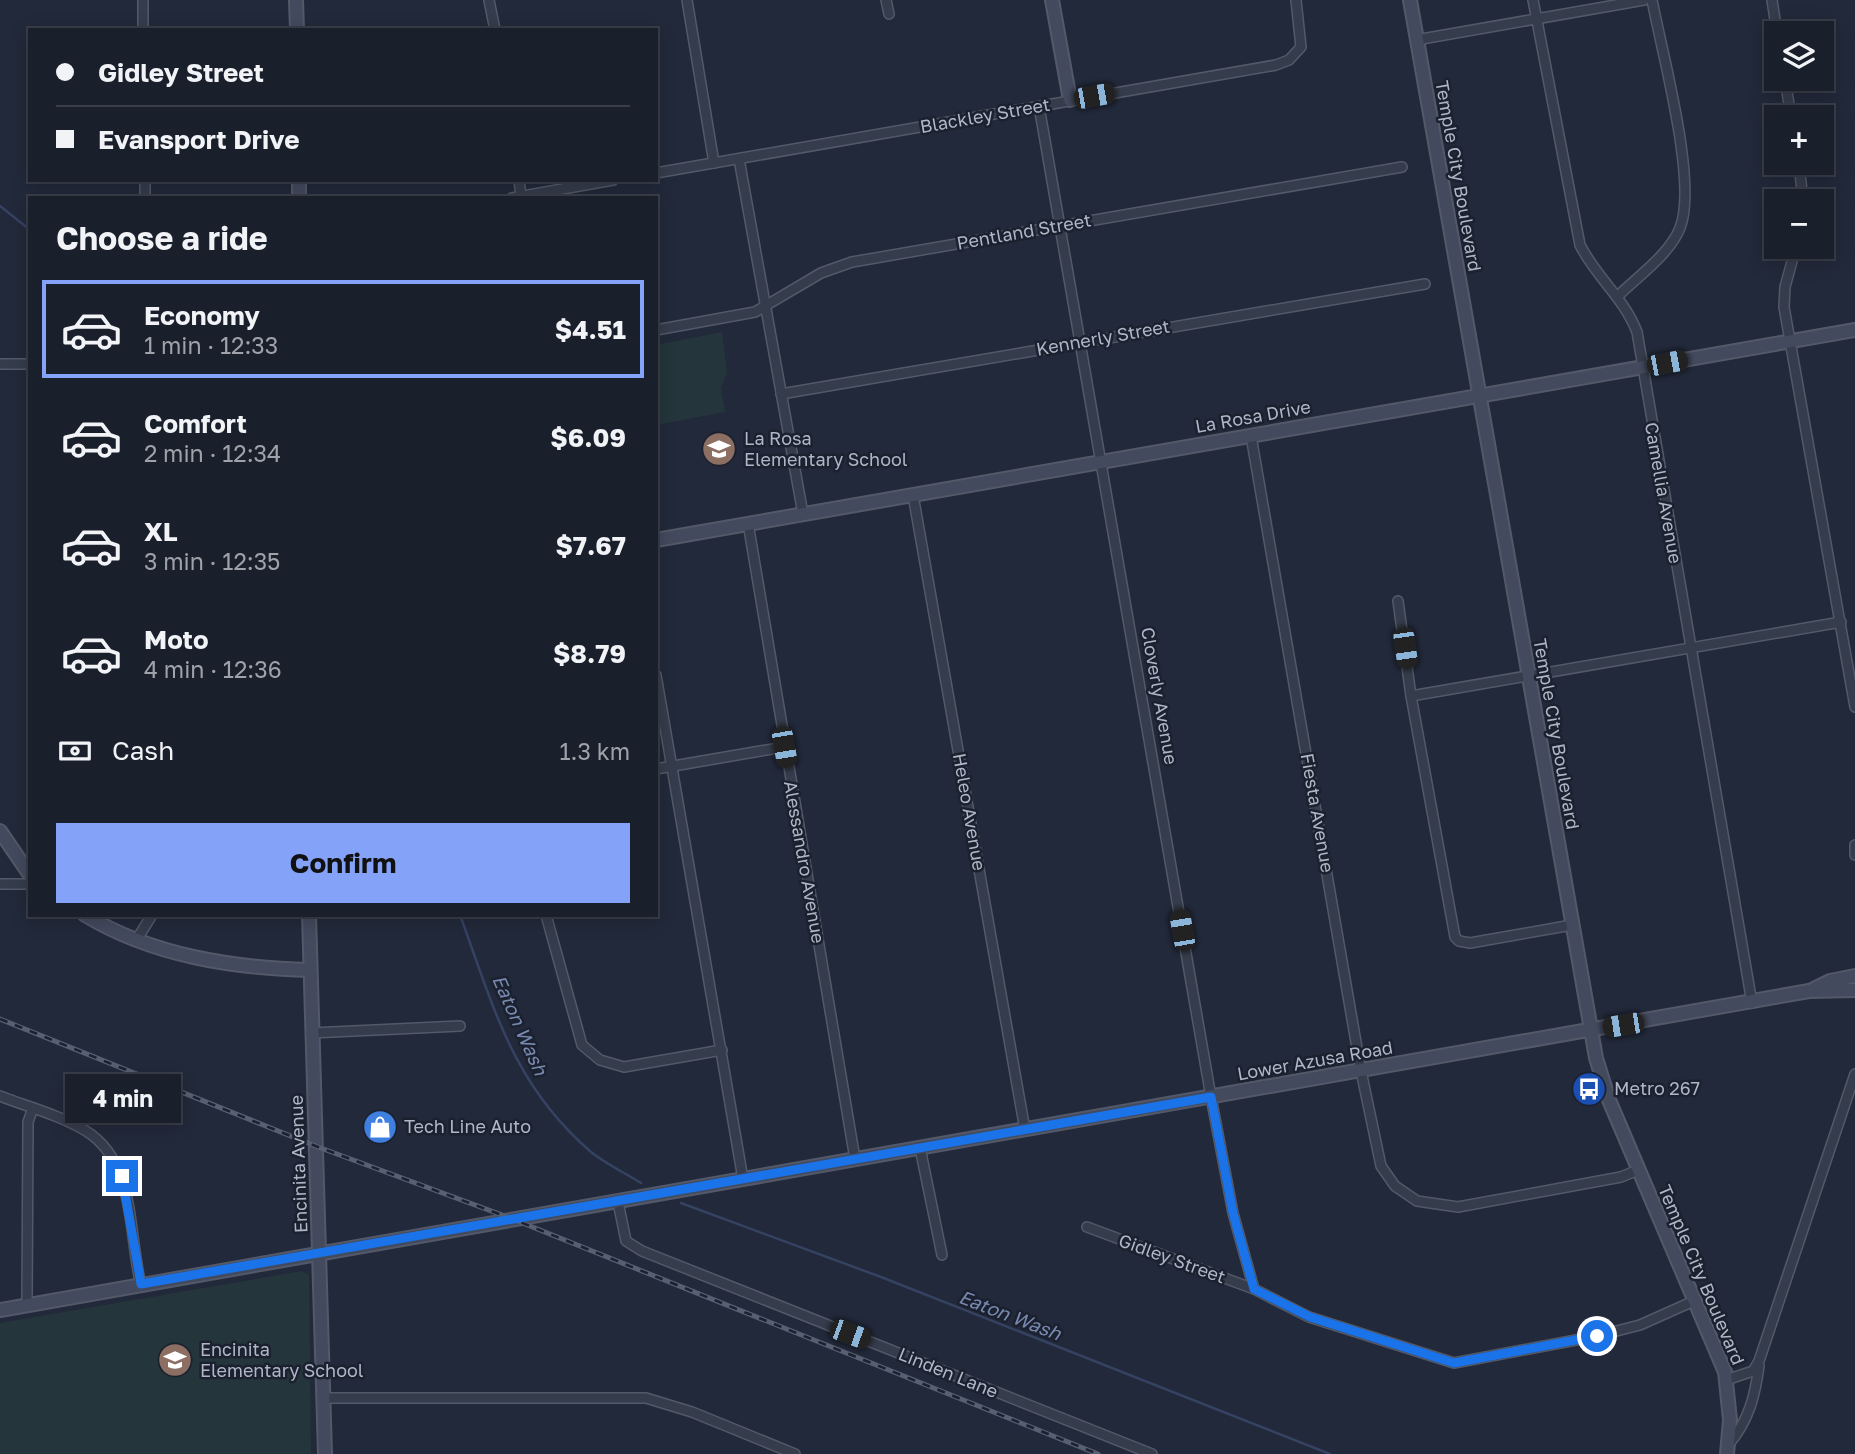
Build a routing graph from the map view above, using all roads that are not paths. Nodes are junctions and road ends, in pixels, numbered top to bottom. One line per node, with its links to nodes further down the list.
1 (143, 0): 16 (street)
2 (296, 0): 17 (main road)
3 (489, 0): 18 (street)
4 (687, 0): 23 (street)
5 (886, 0): 13 (street)
6 (1052, 0): 20 (main road)
7 (1296, 0): 20 (street, Blackley Street)
8 (1410, 0): 19 (main road, Temple City Boulevard)
9 (1533, 0): 14 (street, Camellia Avenue)
10 (1644, 0): 14 (street)
11 (1652, 0): 31 (street)
12 (1772, 0): 15 (street)
13 (889, 14)
14 (1536, 19): 19 (street); 31 (street, Camellia Avenue)
15 (1775, 21)
16 (143, 28)
17 (297, 28)
18 (495, 28)
19 (1416, 40): 41 (main road, Temple City Boulevard)
20 (1070, 100): 21 (street, Blackley Street)
21 (1039, 106): 22 (street, Blackley Street); 28 (street, Cloverly Avenue)
22 (739, 159): 23 (street, Blackley Street); 32 (street)
23 (714, 163): 25 (street, Blackley Street)
24 (1402, 167): 28 (street, Pentland Street)
25 (658, 173)
26 (602, 182): 27 (street)
27 (523, 196)
28 (1060, 226): 32 (street, Pentland Street); 36 (street, Cloverly Avenue)
29 (1793, 259): 35 (street)
30 (1425, 284): 36 (street, Kennerly Street)
31 (1618, 296): 39 (street, Camellia Avenue)
32 (766, 306): 34 (street, Pentland Street); 40 (street)
33 (1855, 330): 35 (main road, La Rosa Drive)
34 (658, 331)
35 (1790, 340): 39 (main road, La Rosa Drive); 49 (street)
36 (1081, 342): 40 (street, Kennerly Street); 43 (street, Cloverly Avenue)
37 (0, 364): 38 (street)
38 (28, 364)
39 (1642, 368): 41 (main road, La Rosa Drive); 50 (street, Camellia Avenue)
40 (780, 394): 45 (street)
41 (1480, 394): 42 (main road, La Rosa Drive); 51 (main road, Temple City Boulevard)
42 (1251, 436): 43 (main road, La Rosa Drive); 79 (street, Fiesta Avenue)
43 (1101, 461): 44 (main road, La Rosa Drive); 82 (street, Cloverly Avenue)
44 (913, 495): 45 (main road, La Rosa Drive); 84 (street, Heleo Avenue)
45 (803, 514): 46 (main road, La Rosa Drive)
46 (748, 523): 47 (main road, La Rosa Drive); 55 (street, Alessandro Avenue)
47 (658, 540)
48 (1398, 601): 53 (street)
49 (1841, 622): 50 (street); 54 (street)
50 (1689, 647): 51 (street); 74 (street, Camellia Avenue)
51 (1528, 677): 53 (street); 68 (main road, Temple City Boulevard)
52 (658, 686): 56 (street)
53 (1412, 696): 68 (street)
54 (1855, 707)
55 (784, 747): 56 (street); 86 (street, Alessandro Avenue)
56 (672, 766): 57 (street); 78 (street)
57 (658, 769)
58 (0, 831): 61 (main road)
59 (1855, 845): 60 (street)
60 (1855, 855)
61 (28, 872)
62 (0, 884): 63 (street)
63 (28, 884)
64 (89, 917): 69 (main road)
65 (151, 917): 69 (street)
66 (309, 917): 70 (main road, Encinita Avenue)
67 (547, 917): 78 (street)
68 (1572, 925): 76 (main road, Temple City Boulevard)
69 (136, 939): 70 (main road)
70 (310, 970): 77 (main road, Encinita Avenue)
71 (1853, 978): 73 (main road, Lower Azusa Road)
72 (1855, 990): 73 (main road, Lower Azusa Road)
73 (1809, 991): 74 (main road, Lower Azusa Road)
74 (1752, 1003): 76 (main road, Lower Azusa Road)
75 (460, 1026): 77 (street)
76 (1591, 1030): 79 (main road, Lower Azusa Road); 87 (main road, Temple City Boulevard)
77 (311, 1033): 91 (main road, Encinita Avenue)
78 (722, 1050): 88 (street)
79 (1361, 1071): 82 (main road, Lower Azusa Road); 87 (street, Fiesta Avenue)
80 (1855, 1074): 98 (street)
81 (0, 1096): 83 (street)
82 (1211, 1097): 84 (main road, Lower Azusa Road); 94 (street, Cloverly Avenue)
83 (33, 1108): 93 (street); 96 (street)
84 (1025, 1130): 85 (main road, Lower Azusa Road)
85 (920, 1148): 86 (main road, Lower Azusa Road); 92 (street)
86 (855, 1159): 88 (main road, Lower Azusa Road)
87 (1638, 1170): 95 (main road, Temple City Boulevard)
88 (743, 1180): 89 (main road, Lower Azusa Road)
89 (618, 1202): 91 (main road, Lower Azusa Road); 104 (street, Linden Lane)
90 (1087, 1227): 94 (street, Gidley Street)
91 (320, 1253): 93 (main road, Lower Azusa Road); 100 (main road, Encinita Avenue)
92 (942, 1255)
93 (141, 1284): 96 (main road, Lower Azusa Road)
94 (1254, 1289): 95 (street, Gidley Street)
95 (1696, 1300): 99 (main road, Temple City Boulevard)
96 (27, 1305): 97 (main road, Lower Azusa Road)
97 (0, 1310)
98 (1759, 1361): 99 (street); 101 (street)
99 (1726, 1380): 101 (main road, Temple City Boulevard)
100 (324, 1398): 102 (main road, Encinita Avenue); 103 (street)
101 (1728, 1449)
102 (325, 1454)
103 (795, 1454)
104 (1152, 1454)

